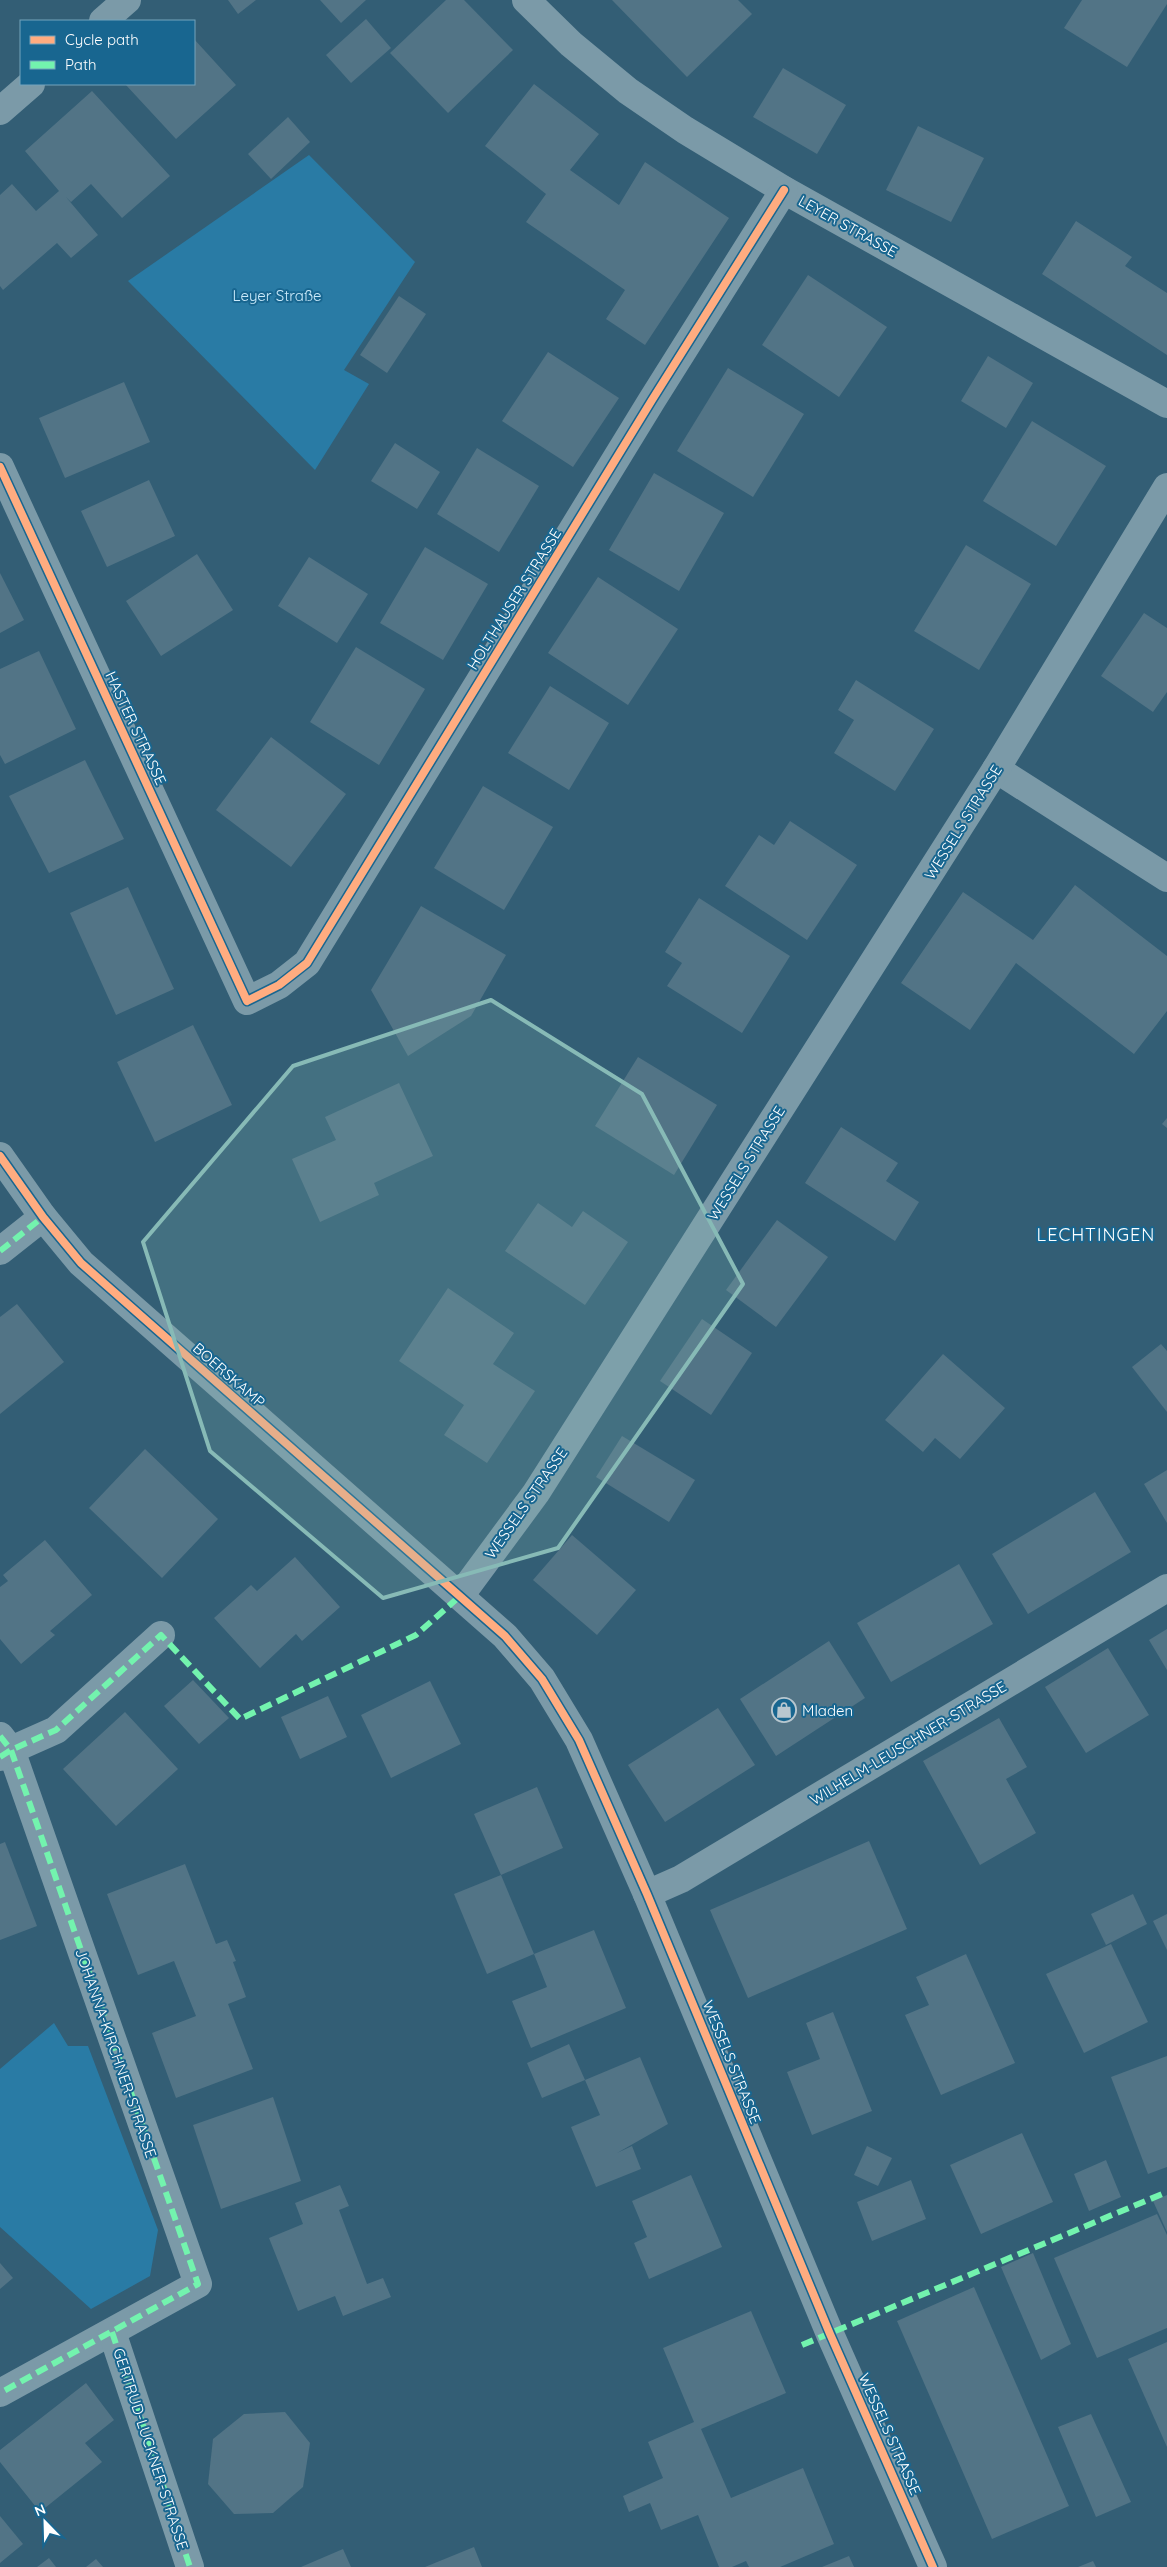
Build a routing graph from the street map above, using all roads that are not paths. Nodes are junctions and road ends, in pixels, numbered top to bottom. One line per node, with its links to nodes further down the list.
1 (127, 0): 3 (street)
2 (526, 0): 6 (street, LEYER STRASSE)
3 (104, 20)
4 (30, 85): 5 (street)
5 (0, 111)
6 (784, 190): 7 (street, LEYER STRASSE); 12 (street, HOLTHAUSER STRASSE)
7 (1167, 404)
8 (0, 467): 12 (street, HASTER STRASSE)
9 (1167, 487): 10 (street, WESSELS STRASSE)
10 (996, 770): 11 (street); 17 (street, WESSELS STRASSE)
11 (1167, 878)
12 (247, 1001)
13 (0, 1156): 14 (street, BOERSKAMP)
14 (43, 1217): 15 (street); 17 (street, BOERSKAMP)
15 (0, 1251)
16 (1167, 1588): 20 (street, WILHELM-LEUSCHNER-STRASSE)
17 (460, 1596): 20 (street, WESSELS STRASSE)
18 (162, 1636): 19 (street, JOHANNA-KIRCHNER-STRASSE)
19 (4, 1748): 21 (street, JOHANNA-KIRCHNER-STRASSE)
20 (647, 1894): 24 (street, WESSELS STRASSE)
21 (122, 2327): 22 (street); 23 (street, GERTRUD-LUCKNER-STRASSE)
22 (0, 2393)
23 (190, 2567)
24 (932, 2567)

